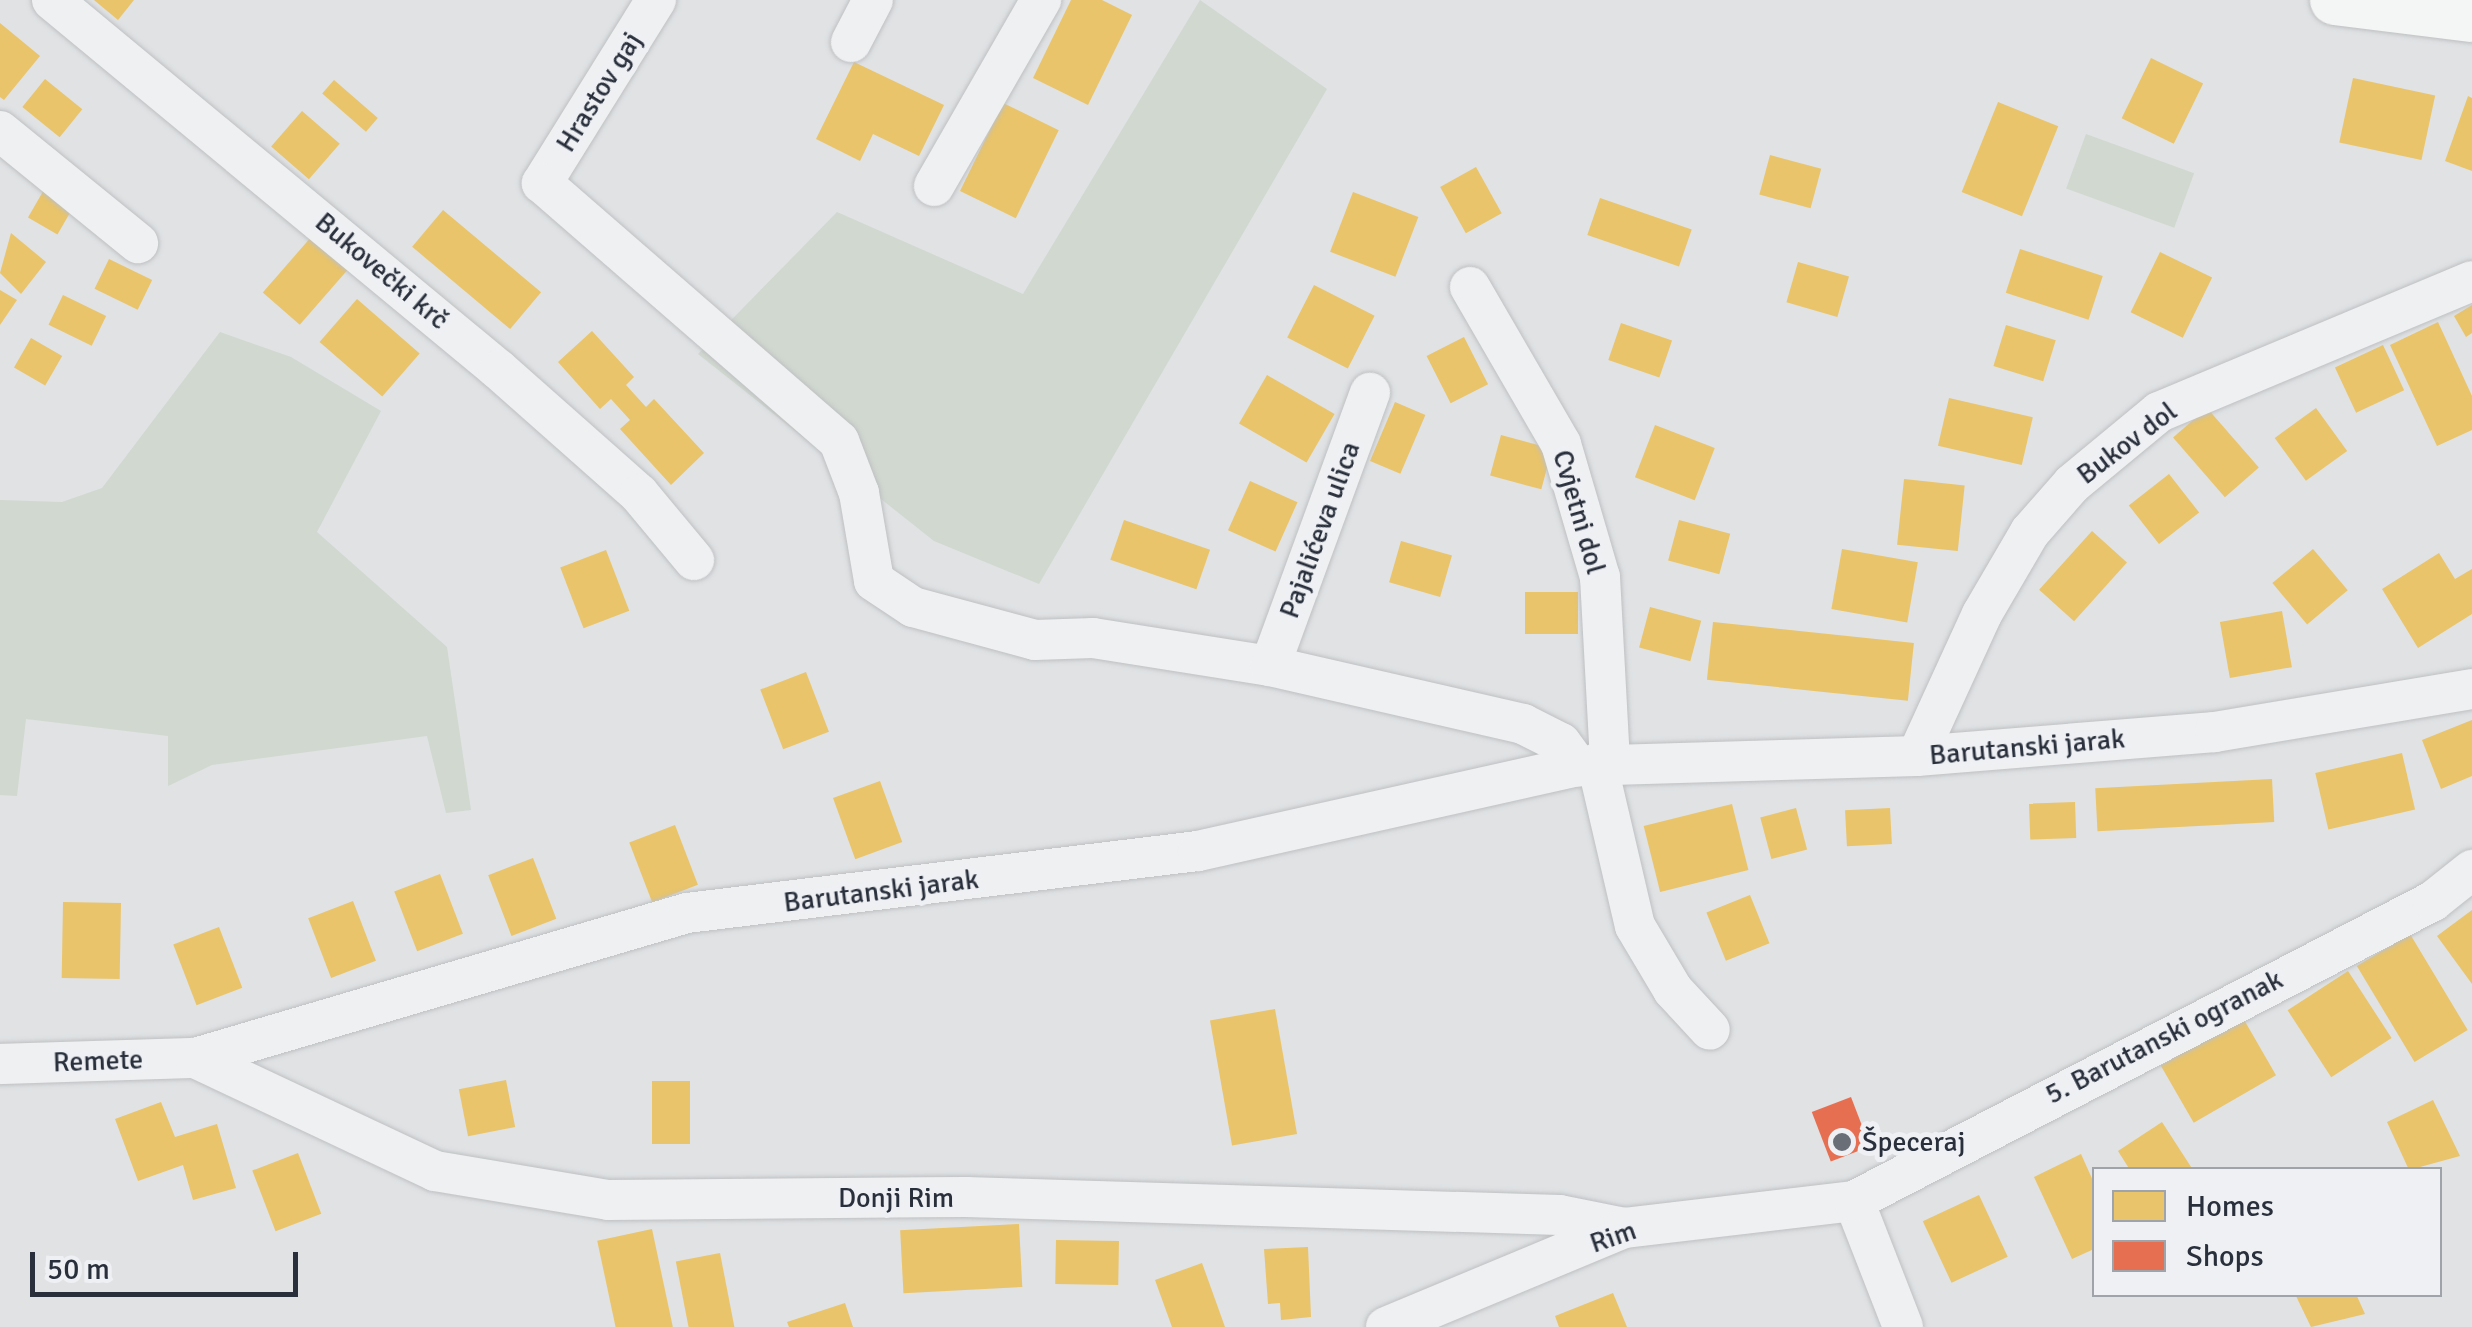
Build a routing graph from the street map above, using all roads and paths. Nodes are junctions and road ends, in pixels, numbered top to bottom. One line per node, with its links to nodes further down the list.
1 (52, 0): 14 (street, Bukovečki krč)
2 (656, 0): 15 (street, Hrastov gaj)
3 (873, 0): 7 (street)
4 (1040, 0): 9 (street)
5 (2334, 0): 6 (main road)
6 (2472, 17)
7 (850, 42)
8 (0, 131): 10 (street)
9 (934, 186)
10 (138, 243)
11 (2472, 281): 17 (street, Bukov dol)
12 (1470, 286): 18 (street, Cvjetni dol)
13 (1370, 394): 15 (street, Pajalićeva ulica)
14 (694, 560)
15 (1270, 666): 18 (street)
16 (2472, 689): 17 (street, Barutanski jarak)
17 (1917, 756): 18 (street, Barutanski jarak)
18 (1595, 764): 20 (street, Cvjetni dol); 21 (street, Barutanski jarak)
19 (2472, 870): 23 (street, 5. Barutanski ogranak)
20 (1710, 1030)
21 (195, 1058): 22 (street, Remete); 24 (street, Donji Rim)
22 (0, 1064)
23 (1854, 1201): 24 (street, Rim); 26 (street)
24 (1624, 1228): 25 (street, Rim)
25 (1386, 1327)
26 (1903, 1327)

